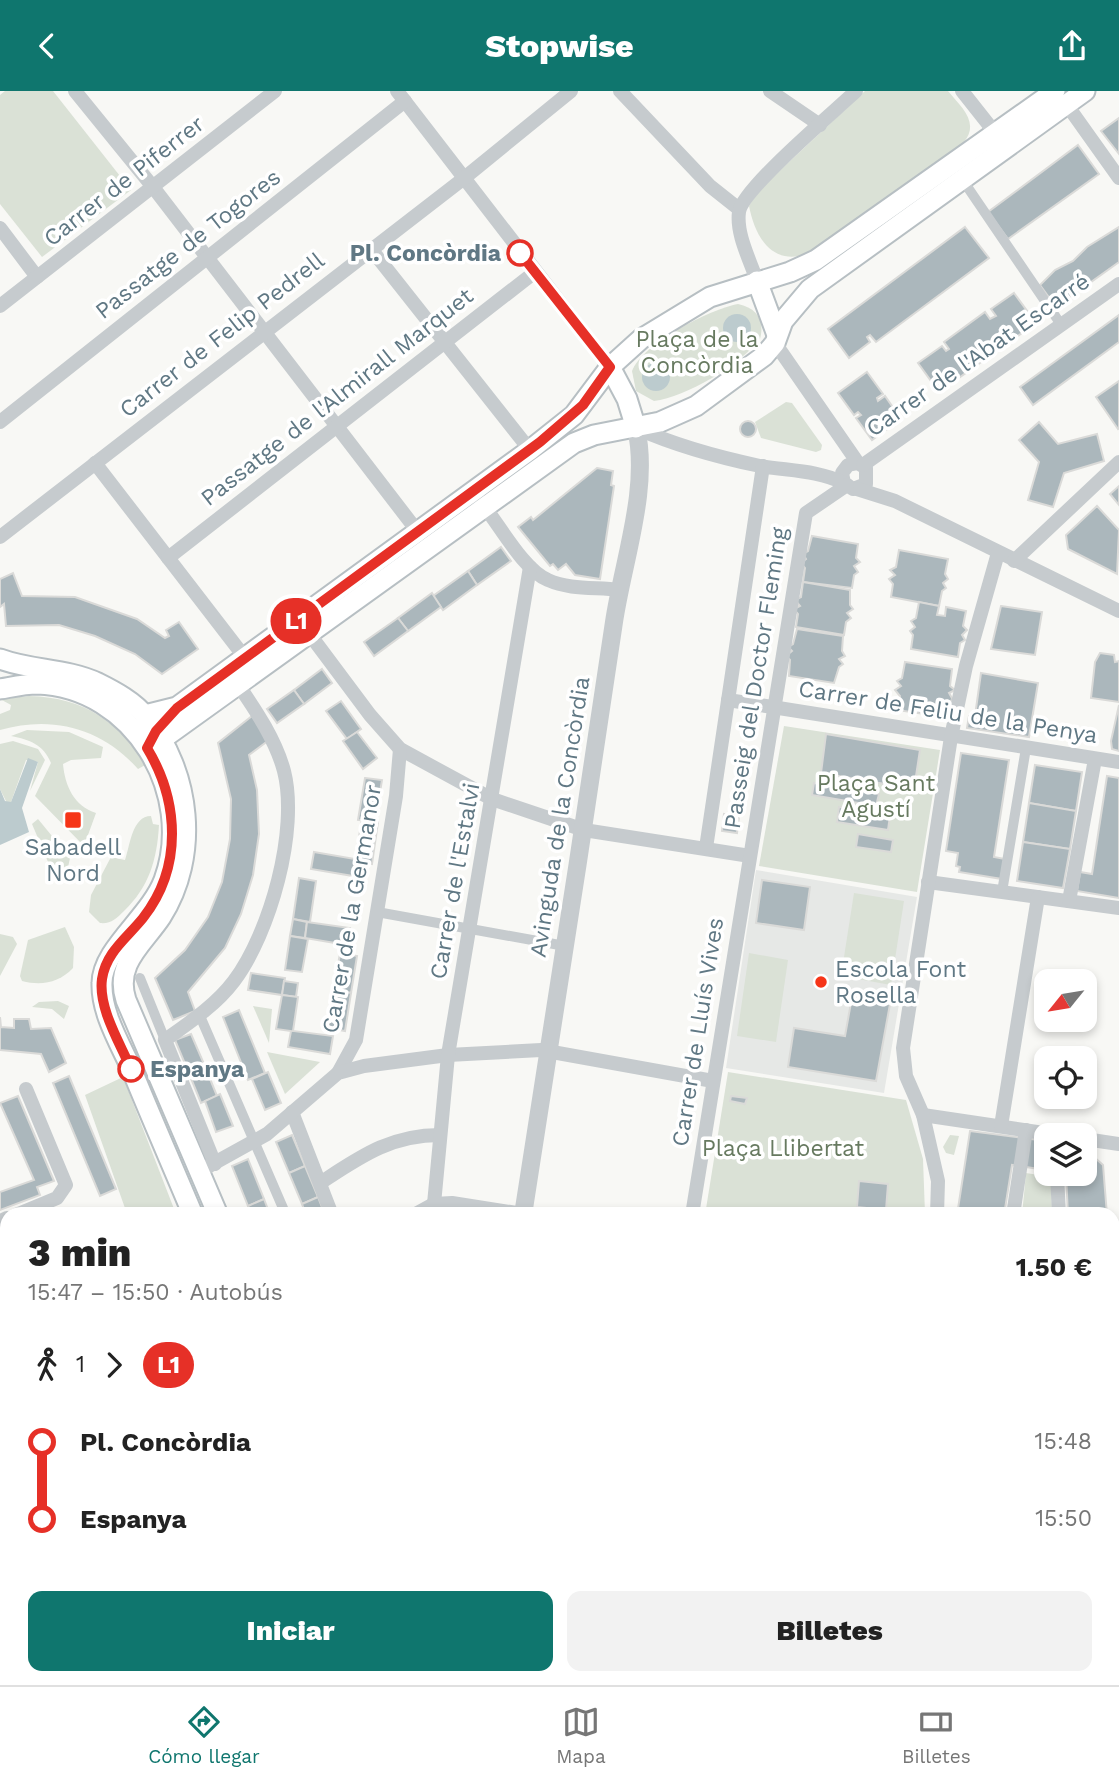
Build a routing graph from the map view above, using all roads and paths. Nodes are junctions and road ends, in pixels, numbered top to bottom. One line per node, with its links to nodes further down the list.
1 (75, 91): 16 (street)
2 (275, 91): 16 (street, Carrer de Piferrer)
3 (571, 91): 14 (street, Carrer de Felip Pedrell)
4 (620, 91): 17 (street)
5 (770, 91): 11 (street)
6 (856, 91): 11 (street)
7 (962, 91): 12 (street)
8 (1086, 91): 10 (main road)
9 (401, 96): 14 (street); 20 (street, Passatge de Togores)
10 (1061, 98): 12 (main road); 13 (street)
11 (820, 125): 17 (street)
12 (1002, 140): 15 (main road); 23 (main road)
13 (1119, 178)
14 (463, 179): 19 (street, Carrer de Felip Pedrell); 21 (street)
15 (962, 179): 26 (street); 28 (main road)
16 (153, 187): 20 (street); 22 (street, Carrer de Piferrer)
17 (739, 209): 23 (street)
18 (0, 228): 22 (street)
19 (371, 249): 27 (street, Carrer de Felip Pedrell); 29 (street)
20 (207, 259): 27 (street); 31 (street, Passatge de Togores)
21 (535, 272): 29 (street, Passatge de l'Almirall Marquet); 30 (street)
22 (37, 277): 25 (street, Carrer de Piferrer)
23 (757, 281): 28 (main road); 30 (main road)
24 (1119, 284): 26 (street, Carrer de l'Abat Escarré)
25 (0, 306)
26 (1062, 326): 38 (street, Carrer de l'Abat Escarré)
27 (263, 331): 32 (street); 36 (street, Carrer de Felip Pedrell)
28 (776, 339): 33 (main road); 38 (street)
29 (444, 342): 32 (street, Passatge de l'Almirall Marquet); 34 (street)
30 (610, 367): 33 (main road); 34 (main road)
31 (0, 422)
32 (336, 426): 40 (street); 43 (street, Passatge de l'Almirall Marquet)
33 (636, 428): 37 (street); 39 (main road); 46 (street, Avinguda de la Concòrdia)
34 (530, 450): 39 (main road)
35 (1119, 462): 44 (street)
36 (95, 463): 41 (street, Carrer de Felip Pedrell); 43 (street)
37 (763, 466): 38 (street); 53 (street, Passeig del Doctor Fleming)
38 (855, 475): 42 (street); 54 (street, Passeig del Doctor Fleming)
39 (478, 499): 40 (main road); 45 (street); 48 (main road)
40 (418, 532): 48 (main road)
41 (0, 537)
42 (998, 553): 44 (street); 56 (street)
43 (168, 558): 50 (street)
44 (1014, 561): 47 (street)
45 (530, 567): 46 (street); 62 (street, Carrer de l'Estalvi)
46 (619, 590): 63 (street, Avinguda de la Concòrdia)
47 (1119, 611)
48 (303, 627): 50 (main road); 51 (main road); 59 (street)
49 (0, 659): 55 (main road)
50 (246, 659): 55 (main road)
51 (239, 686): 57 (main road); 75 (street)
52 (0, 689): 55 (main road)
53 (728, 700): 54 (street, Carrer de Feliu de la Penya); 64 (street, Passeig del Doctor Fleming)
54 (774, 708): 56 (street, Carrer de Feliu de la Penya); 65 (street, Passeig del Doctor Fleming)
55 (141, 723): 57 (main road); 96 (main road)
56 (951, 737): 58 (street, Carrer de Feliu de la Penya); 66 (street)
57 (161, 740): 91 (main road)
58 (1027, 748): 60 (street, Carrer de Feliu de la Penya); 67 (street)
59 (400, 749): 62 (street); 71 (street, Carrer de la Germanor)
60 (1095, 759): 61 (street, Carrer de Feliu de la Penya); 69 (street)
61 (1119, 762)
62 (492, 799): 63 (street); 72 (street, Carrer de l'Estalvi)
63 (584, 830): 64 (street); 73 (street, Avinguda de la Concòrdia)
64 (706, 848): 65 (street)
65 (750, 856): 80 (street, Carrer de Lluís Vives)
66 (928, 882): 67 (street); 83 (street)
67 (1002, 892): 68 (street)
68 (1038, 897): 69 (street); 84 (street)
69 (1069, 901): 70 (street)
70 (1119, 908)
71 (377, 912): 72 (street); 79 (street, Carrer de la Germanor)
72 (470, 929): 73 (street); 78 (street, Carrer de l'Estalvi)
73 (565, 946): 77 (street, Avinguda de la Concòrdia)
74 (140, 978): 76 (street)
75 (200, 1016): 76 (street); 88 (street)
76 (165, 1040): 91 (street)
77 (549, 1052): 78 (street); 80 (street); 102 (street, Avinguda de la Concòrdia)
78 (448, 1055): 79 (street); 87 (street, Carrer de l'Estalvi)
79 (338, 1073): 82 (street)
80 (713, 1081): 103 (street, Carrer de Lluís Vives)
81 (26, 1089): 95 (street)
82 (292, 1112): 88 (street); 92 (street)
83 (923, 1115): 84 (street); 104 (street)
84 (1001, 1126): 85 (street)
85 (1026, 1130): 86 (street); 105 (street)
86 (1034, 1131)
87 (440, 1135): 92 (street); 94 (street, Carrer de l'Estalvi)
88 (256, 1141): 91 (street); 98 (street)
89 (1097, 1141): 90 (street)
90 (1119, 1145)
91 (207, 1168): 97 (main road)
92 (320, 1183): 99 (street)
93 (1058, 1186): 106 (street)
94 (434, 1204): 100 (street); 101 (street)
95 (42, 1207)
96 (188, 1207)
97 (216, 1207)
98 (283, 1207)
99 (329, 1207)
100 (429, 1207)
101 (478, 1207)
102 (524, 1207)
103 (693, 1207)
104 (937, 1207)
105 (1014, 1207)
106 (1059, 1207)

